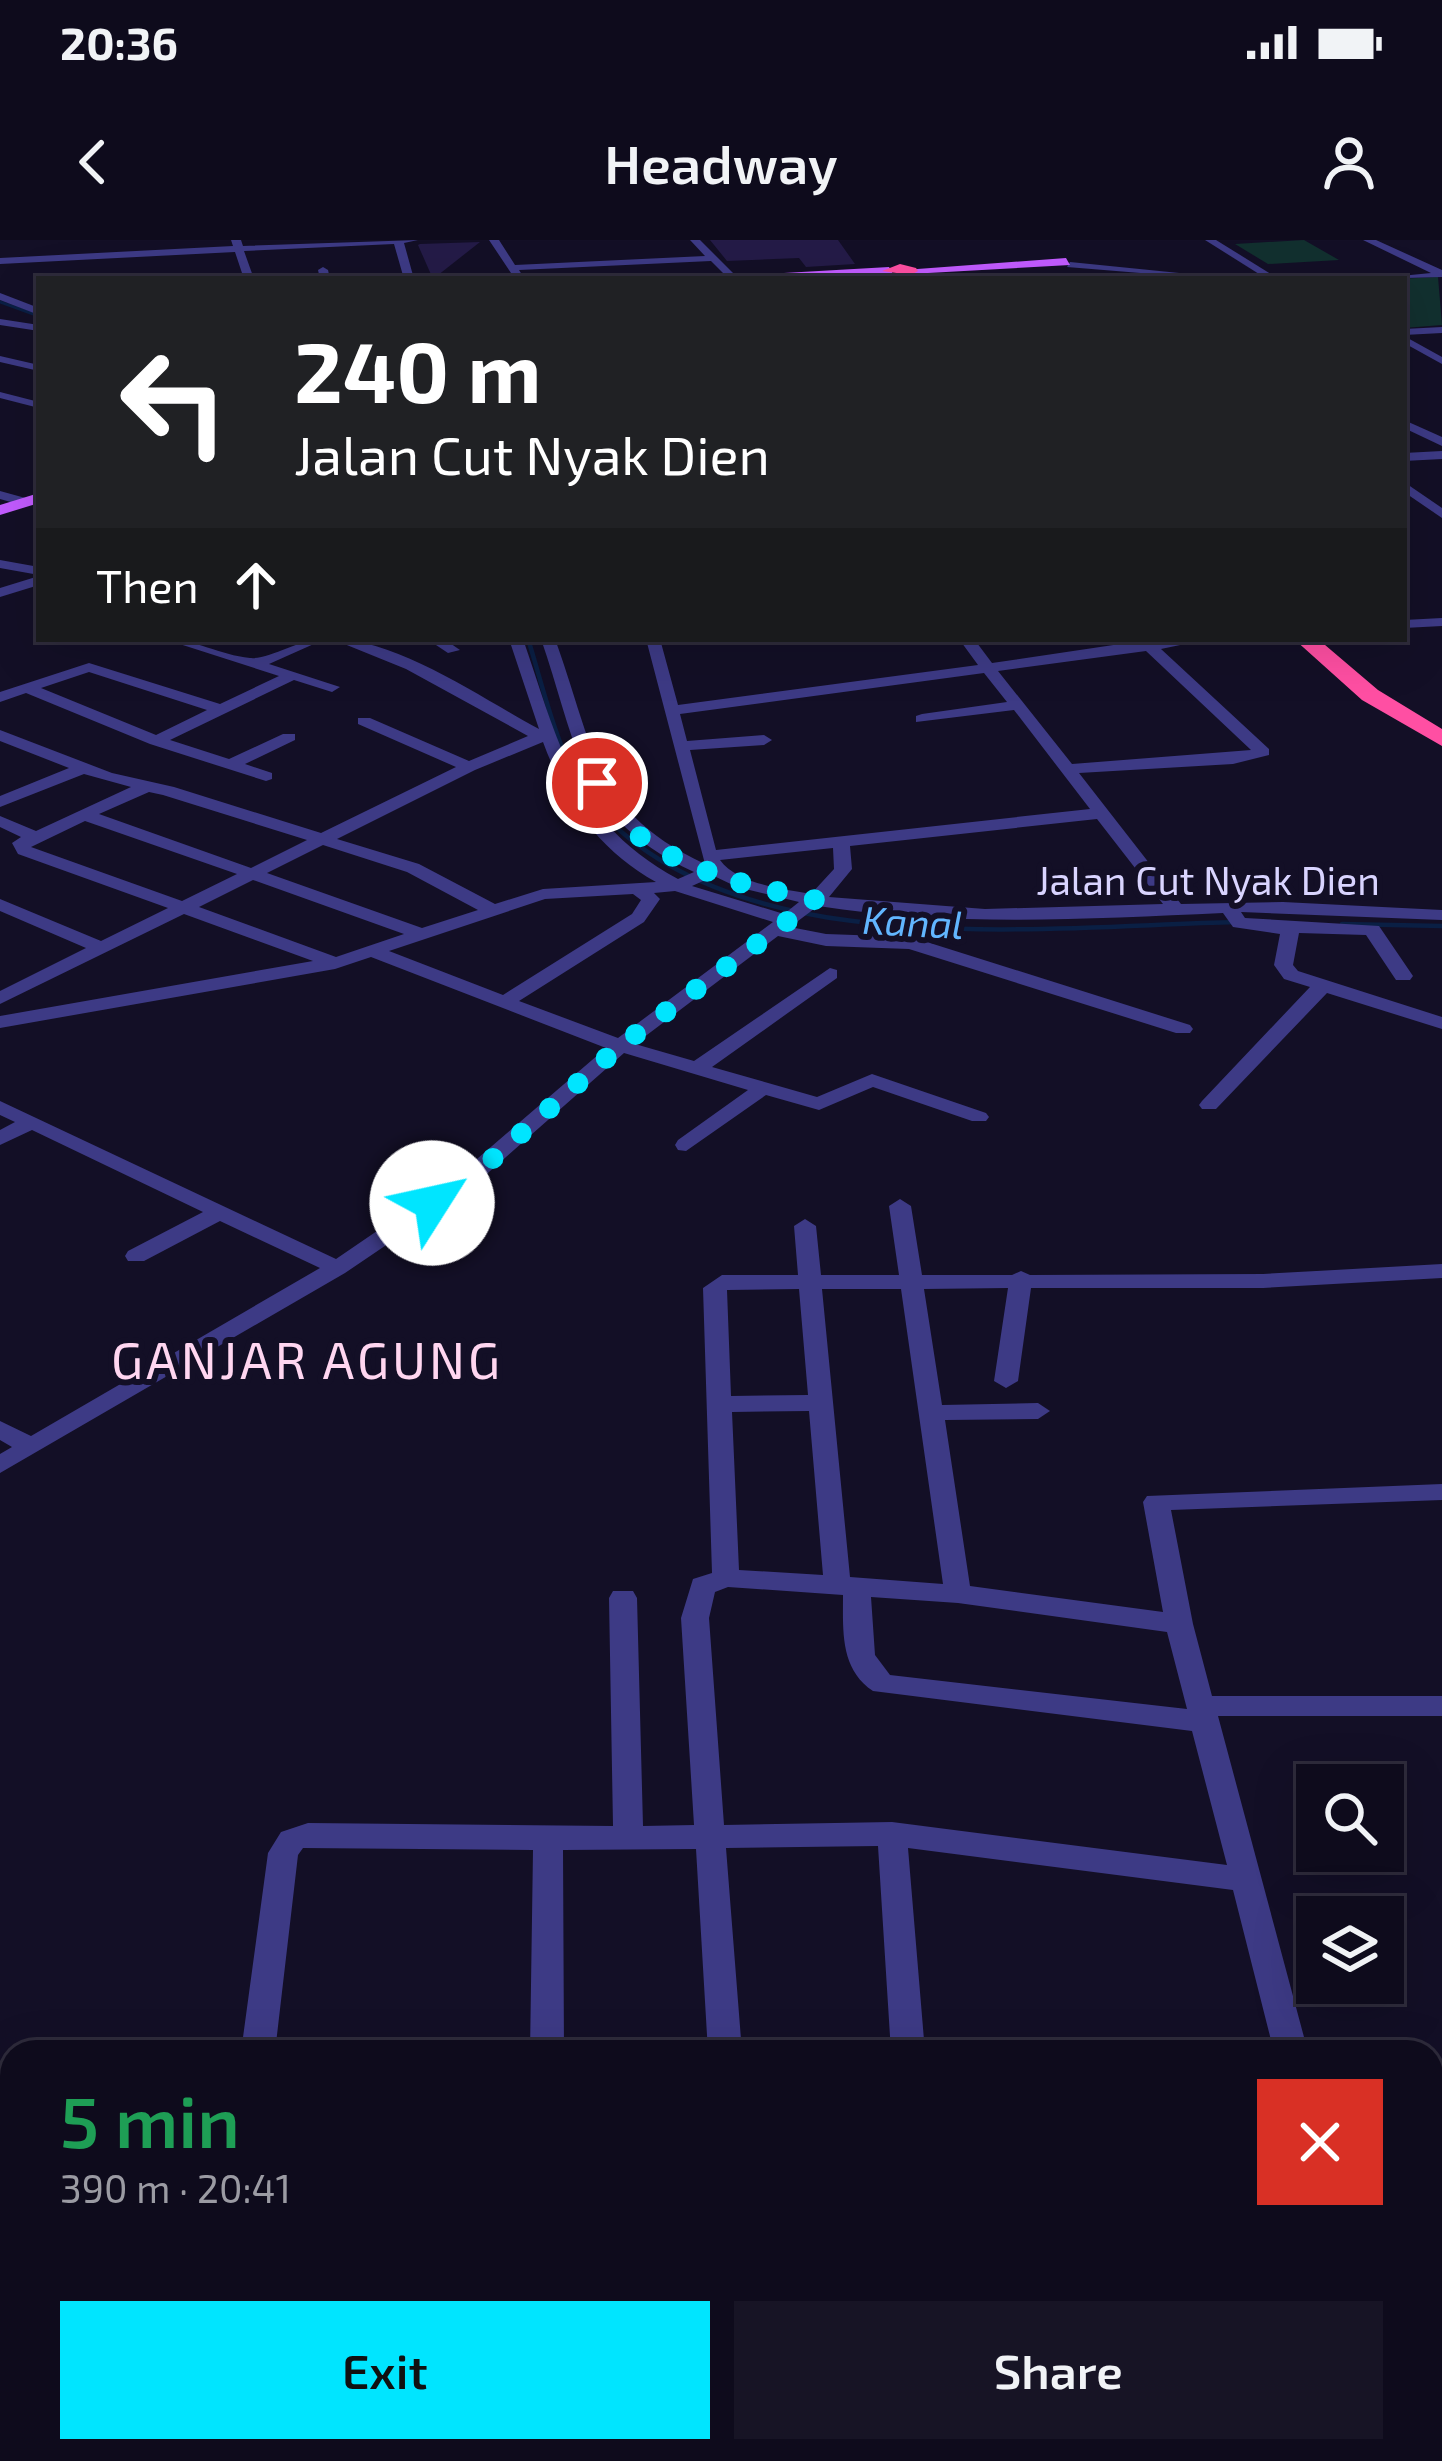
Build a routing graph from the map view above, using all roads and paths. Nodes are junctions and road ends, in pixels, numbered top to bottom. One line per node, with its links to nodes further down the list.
1 (76, 240): 14 (street)
2 (398, 240): 3 (street); 8 (street); 24 (street)
3 (412, 240)
4 (494, 240): 19 (street)
5 (695, 240): 15 (street)
6 (1210, 240): 31 (street)
7 (1368, 240): 13 (street)
8 (237, 244): 14 (street); 23 (street)
9 (1047, 247): 18 (main road)
10 (601, 252): 17 (street)
11 (884, 254): 20 (highway)
12 (1442, 254): 13 (street)
13 (1403, 256): 21 (street)
14 (77, 257): 16 (street); 22 (street)
15 (712, 259): 17 (street); 27 (street)
16 (0, 261)
17 (609, 263): 19 (street); 26 (street)
18 (1068, 264): 20 (main road); 29 (street); 30 (street)
19 (512, 268): 25 (street)
20 (904, 273): 28 (main road)
21 (1442, 274): 32 (street)
22 (78, 276)
23 (248, 276)
24 (408, 276)
25 (518, 276)
26 (619, 276)
27 (731, 276)
28 (826, 276)
29 (1086, 276)
30 (1181, 276)
31 (1269, 276)
32 (1407, 277)
33 (0, 296): 35 (street)
34 (0, 309): 36 (street)
35 (36, 315)
36 (36, 317)
37 (36, 317): 38 (street)
38 (0, 322)
39 (1442, 330): 40 (street)
40 (1407, 335)
41 (1407, 337): 43 (street)
42 (0, 359): 44 (street)
43 (1442, 361)
44 (36, 367)
45 (0, 395): 46 (street)
46 (36, 403)
47 (1407, 424): 48 (street)
48 (1442, 442)
49 (1442, 454): 50 (street)
50 (1407, 457)
51 (1407, 488): 55 (street)
52 (0, 495): 53 (street)
53 (31, 504): 54 (main road)
54 (0, 510)
55 (1442, 514)
56 (0, 564): 57 (street)
57 (36, 574)
58 (36, 576): 59 (street)
59 (4, 591): 60 (street)
60 (36, 597)
61 (1442, 622): 62 (street)
62 (1407, 624)
63 (181, 642): 75 (street)
64 (310, 642): 75 (street)
65 (347, 642): 88 (street)
66 (439, 642): 74 (street)
67 (517, 642): 88 (street)
68 (549, 642): 109 (street, Jalan Cut Nyak Dien)
69 (654, 642): 83 (street)
70 (968, 642): 76 (street)
71 (1147, 642): 76 (street); 99 (street)
72 (1308, 642): 90 (highway)
73 (1328, 642): 86 (highway)
74 (453, 650)
75 (255, 664): 77 (street)
76 (988, 668): 81 (street); 83 (street)
77 (293, 675): 79 (street); 82 (street)
78 (24, 687): 80 (street); 82 (street); 92 (street)
79 (332, 687)
80 (0, 697)
81 (1019, 705): 84 (street); 99 (street)
82 (221, 710): 92 (street)
83 (672, 710): 94 (street)
84 (922, 719)
85 (364, 721): 98 (street)
86 (1442, 727)
87 (0, 735): 93 (street)
88 (546, 735): 98 (street); 111 (street)
89 (289, 737): 96 (street)
90 (1442, 739)
91 (764, 740): 94 (street)
92 (156, 741): 96 (street)
93 (28, 745): 95 (street); 97 (street)
94 (683, 746): 109 (street)
95 (0, 756)
96 (230, 765): 100 (street)
97 (86, 767): 101 (street); 102 (street)
98 (470, 767): 107 (street)
99 (1070, 770): 103 (street)
100 (266, 776)
101 (148, 787): 104 (street); 107 (street)
102 (0, 802)
103 (1104, 813): 108 (street); 116 (street)
104 (88, 815): 106 (street); 110 (street)
105 (0, 821): 106 (street)
106 (36, 837): 114 (street)
107 (320, 842): 110 (street); 115 (street)
108 (841, 842): 109 (street); 119 (street)
109 (709, 868): 111 (street); 119 (street, Jalan Cut Nyak Dien)
110 (256, 874): 114 (street); 121 (street)
111 (679, 886): 112 (street); 119 (street)
112 (638, 889): 115 (street); 129 (street)
113 (0, 904): 122 (street)
114 (184, 908): 122 (street); 124 (street)
115 (492, 910): 121 (street)
116 (1177, 910): 117 (street, Jalan Cut Nyak Dien); 119 (street, Jalan Cut Nyak Dien)
117 (1233, 913): 118 (street, Jalan Cut Nyak Dien); 120 (street)
118 (1442, 914)
119 (798, 915): 132 (street); 133 (street)
120 (1286, 927): 126 (street); 127 (street)
121 (425, 935): 123 (street)
122 (103, 950): 128 (street)
123 (371, 951): 124 (street); 129 (street)
124 (335, 963): 130 (street)
125 (830, 974): 134 (street)
126 (1403, 976)
127 (1323, 985): 131 (street); 136 (street)
128 (0, 998)
129 (504, 1002): 133 (street)
130 (0, 1022)
131 (1442, 1023)
132 (1183, 1028)
133 (620, 1046): 134 (street); 146 (street)
134 (697, 1068): 135 (street)
135 (763, 1088): 138 (street); 141 (street)
136 (1209, 1105)
137 (0, 1107): 139 (street)
138 (979, 1117)
139 (31, 1122): 140 (street); 143 (street)
140 (0, 1138)
141 (686, 1144)
142 (900, 1206): 149 (street)
143 (220, 1212): 145 (street); 146 (street)
144 (805, 1226): 150 (street)
145 (136, 1256)
146 (337, 1268): 157 (street)
147 (1442, 1271): 148 (street)
148 (1021, 1278): 149 (street); 151 (street)
149 (912, 1280): 150 (street); 155 (street)
150 (812, 1281): 152 (street); 153 (street)
151 (1006, 1381)
152 (818, 1403): 153 (street); 161 (street)
153 (718, 1404): 160 (street)
154 (1038, 1411): 155 (street)
155 (930, 1413): 162 (street)
156 (0, 1429): 157 (street)
157 (31, 1447): 158 (street)
158 (0, 1465)
159 (1442, 1492): 164 (street)
160 (726, 1577): 161 (street); 167 (street)
161 (847, 1586): 162 (street); 166 (street)
162 (958, 1594): 164 (street)
163 (623, 1598): 169 (street)
164 (1179, 1624): 166 (street)
165 (1442, 1706): 166 (street)
166 (1204, 1714): 171 (street)
167 (711, 1834): 168 (street); 169 (street); 174 (street)
168 (892, 1834): 171 (street); 175 (street)
169 (628, 1837): 170 (street)
170 (548, 1839): 172 (street); 173 (street)
171 (1245, 1879): 176 (street)
172 (260, 2040)
173 (547, 2040)
174 (723, 2040)
175 (907, 2040)
176 (1288, 2040)

